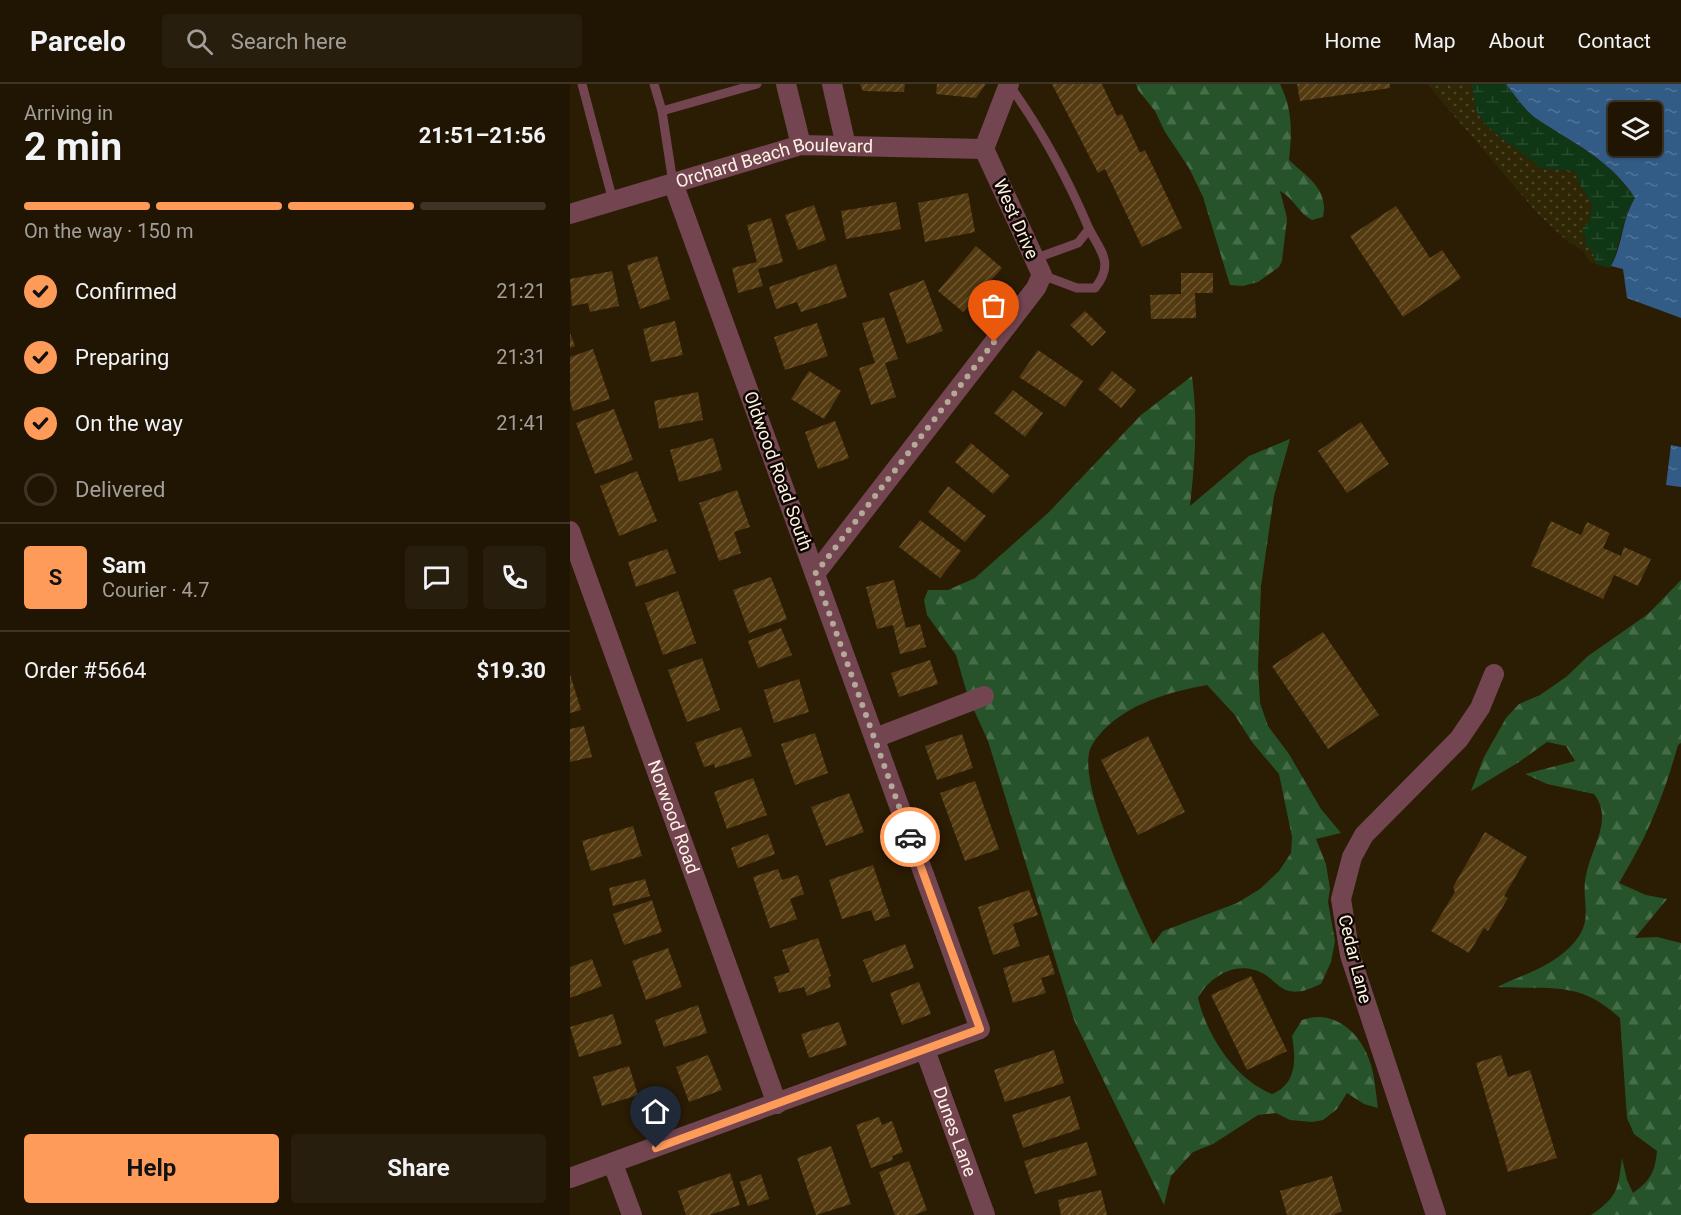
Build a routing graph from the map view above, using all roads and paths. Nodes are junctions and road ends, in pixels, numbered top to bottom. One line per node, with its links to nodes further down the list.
1 (582, 84): 14 (lane)
2 (654, 84): 9 (lane)
3 (717, 84): 8 (lane)
4 (757, 84): 8 (lane)
5 (786, 84): 10 (street)
6 (832, 84): 11 (street)
7 (1009, 84): 12 (street); 16 (lane)
8 (720, 94): 9 (lane)
9 (662, 111): 13 (lane)
10 (801, 145): 11 (street, Orchard Beach Boulevard); 13 (street, Orchard Beach Boulevard)
11 (846, 146): 12 (street, Orchard Beach Boulevard)
12 (984, 149): 17 (street, West Drive)
13 (674, 183): 14 (street, Orchard Beach Boulevard); 19 (street, Oldwood Road South)
14 (613, 201): 15 (street, Orchard Beach Boulevard)
15 (570, 214)
16 (1089, 229): 17 (lane); 17 (lane)
17 (1038, 267): 19 (street, West Drive)
18 (570, 531): 24 (street, Norwood Road)
19 (815, 574): 22 (street, Oldwood Road South)
20 (1494, 674): 29 (street, Cedar Lane)
21 (984, 696): 22 (street)
22 (874, 738): 23 (street, Oldwood Road South)
23 (925, 1050): 24 (street); 28 (street, Dunes Lane)
24 (777, 1104): 25 (street)
25 (613, 1164): 26 (street); 27 (street)
26 (571, 1174)
27 (632, 1215)
28 (985, 1215)
29 (1436, 1215)

